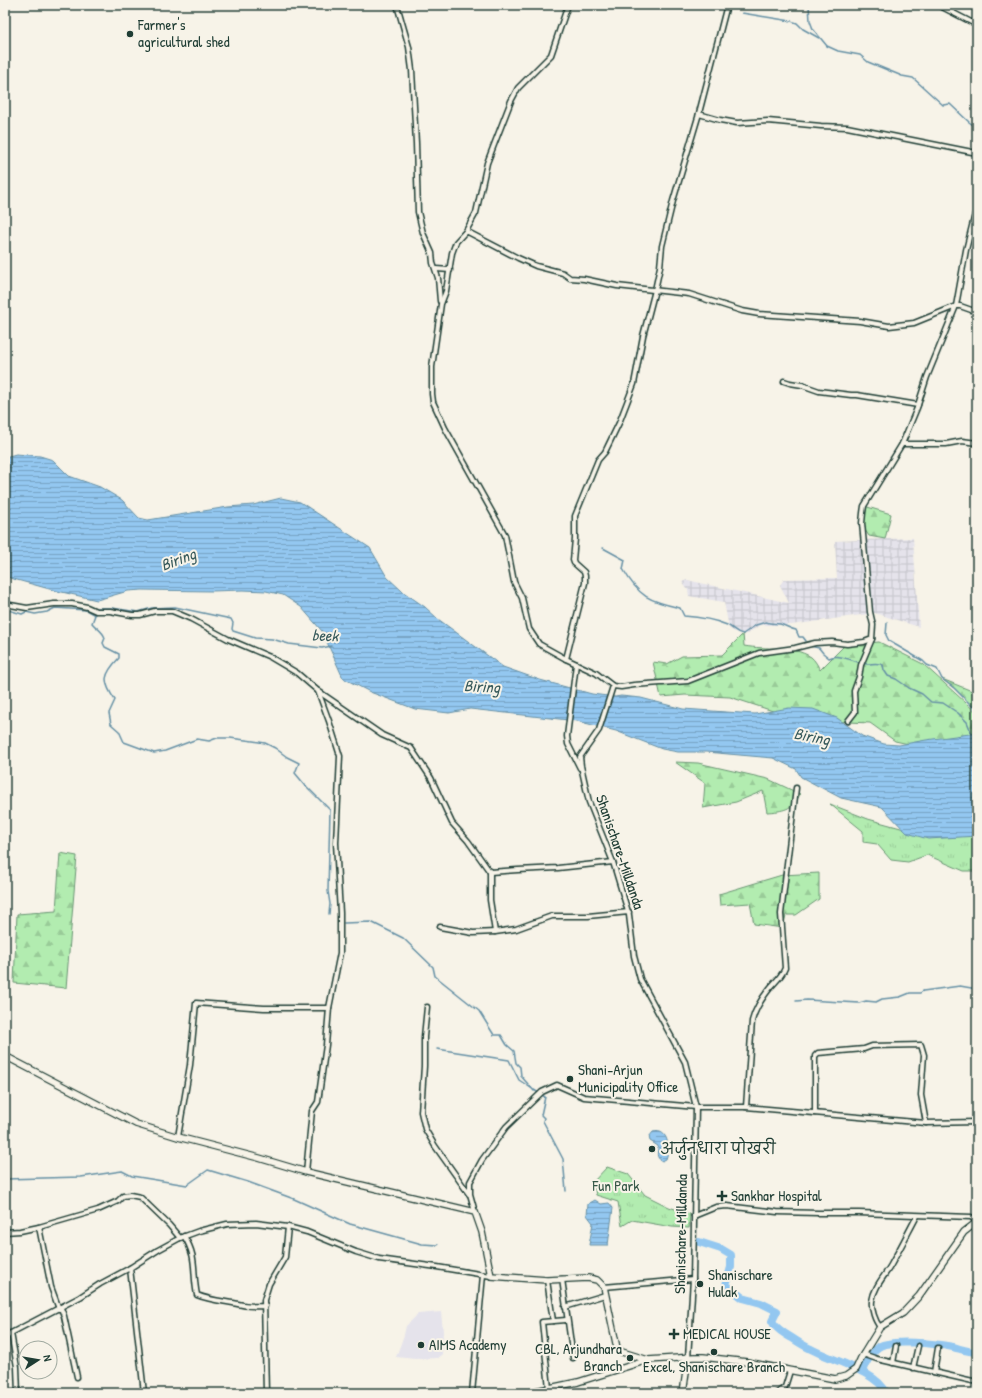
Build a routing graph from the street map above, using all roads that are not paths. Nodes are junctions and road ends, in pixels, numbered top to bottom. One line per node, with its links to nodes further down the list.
1 (397, 5): 10 (street)
2 (568, 5): 9 (street)
3 (727, 5): 6 (street)
4 (938, 5): 5 (street)
5 (977, 25)
6 (698, 114): 7 (street); 12 (street)
7 (977, 153)
8 (977, 206): 14 (street)
9 (466, 231): 11 (street); 12 (street)
10 (436, 269): 11 (street); 13 (street)
11 (450, 270): 13 (street)
12 (655, 290): 14 (street); 22 (street)
13 (440, 304): 22 (street)
14 (956, 306): 15 (street); 17 (street)
15 (977, 312)
16 (784, 381): 17 (street)
17 (918, 405): 19 (street)
18 (977, 443): 19 (street)
19 (902, 444): 21 (street)
20 (5, 604): 25 (street)
21 (872, 639): 24 (street); 26 (street)
22 (566, 659): 23 (street)
23 (576, 664): 24 (street); 27 (street)
24 (612, 686): 27 (street, Shanischare-Milldanda)
25 (318, 691): 30 (street); 35 (street)
26 (848, 721)
27 (583, 776): 29 (street, Shanischare-Milldanda)
28 (796, 788): 38 (street)
29 (613, 862): 30 (street); 31 (street, Shanischare-Milldanda)
30 (490, 872): 33 (street)
31 (628, 912): 33 (street); 37 (street, Shanischare-Milldanda)
32 (440, 927): 33 (street)
33 (495, 932)
34 (427, 1007): 44 (street)
35 (329, 1008): 42 (street); 43 (street)
36 (5, 1056): 42 (street)
37 (696, 1106): 38 (street); 44 (street); 46 (street, Shanischare-Milldanda)
38 (746, 1107): 39 (street)
39 (815, 1113): 41 (street); 41 (street)
40 (977, 1122): 41 (street)
41 (926, 1123)
42 (178, 1137): 43 (street)
43 (306, 1172): 45 (street)
44 (470, 1194): 45 (street)
45 (474, 1212): 55 (street)
46 (694, 1216): 47 (street); 57 (street, Shanischare-Milldanda)
47 (916, 1216): 48 (street); 66 (street)
48 (977, 1222): 66 (street)
49 (39, 1227): 51 (street); 52 (street); 63 (street)
50 (288, 1227): 52 (street); 54 (street); 61 (street)
51 (5, 1232)
52 (182, 1237): 53 (street); 61 (street)
53 (130, 1268): 63 (street); 85 (street)
54 (484, 1275): 55 (street); 87 (street)
55 (491, 1276): 58 (street)
56 (562, 1279): 58 (street); 59 (street); 62 (street)
57 (693, 1279): 59 (street); 74 (street, Shanischare-Milldanda)
58 (547, 1280): 65 (street)
59 (604, 1287): 60 (street)
60 (605, 1296): 62 (street); 75 (street)
61 (265, 1306): 86 (street)
62 (565, 1307): 64 (street)
63 (60, 1309): 67 (street); 80 (street)
64 (566, 1320): 65 (street); 73 (street)
65 (553, 1321): 82 (street)
66 (880, 1327): 72 (street)
67 (11, 1333): 68 (street); 84 (street)
68 (5, 1338)
69 (896, 1346): 76 (street)
70 (918, 1346): 77 (street)
71 (938, 1348): 79 (street)
72 (863, 1354): 76 (street); 78 (street)
73 (573, 1358)
74 (688, 1358): 75 (street); 78 (street); 89 (street)
75 (648, 1360): 82 (street)
76 (893, 1363): 77 (street)
77 (913, 1368): 79 (street)
78 (790, 1371): 83 (street)
79 (934, 1372): 81 (street)
80 (76, 1377)
81 (977, 1382)
82 (549, 1388): 88 (street)
83 (783, 1392): 90 (street)
84 (18, 1393)
85 (144, 1393)
86 (266, 1393)
87 (472, 1393)
88 (526, 1393)
89 (683, 1393)
90 (777, 1393)

